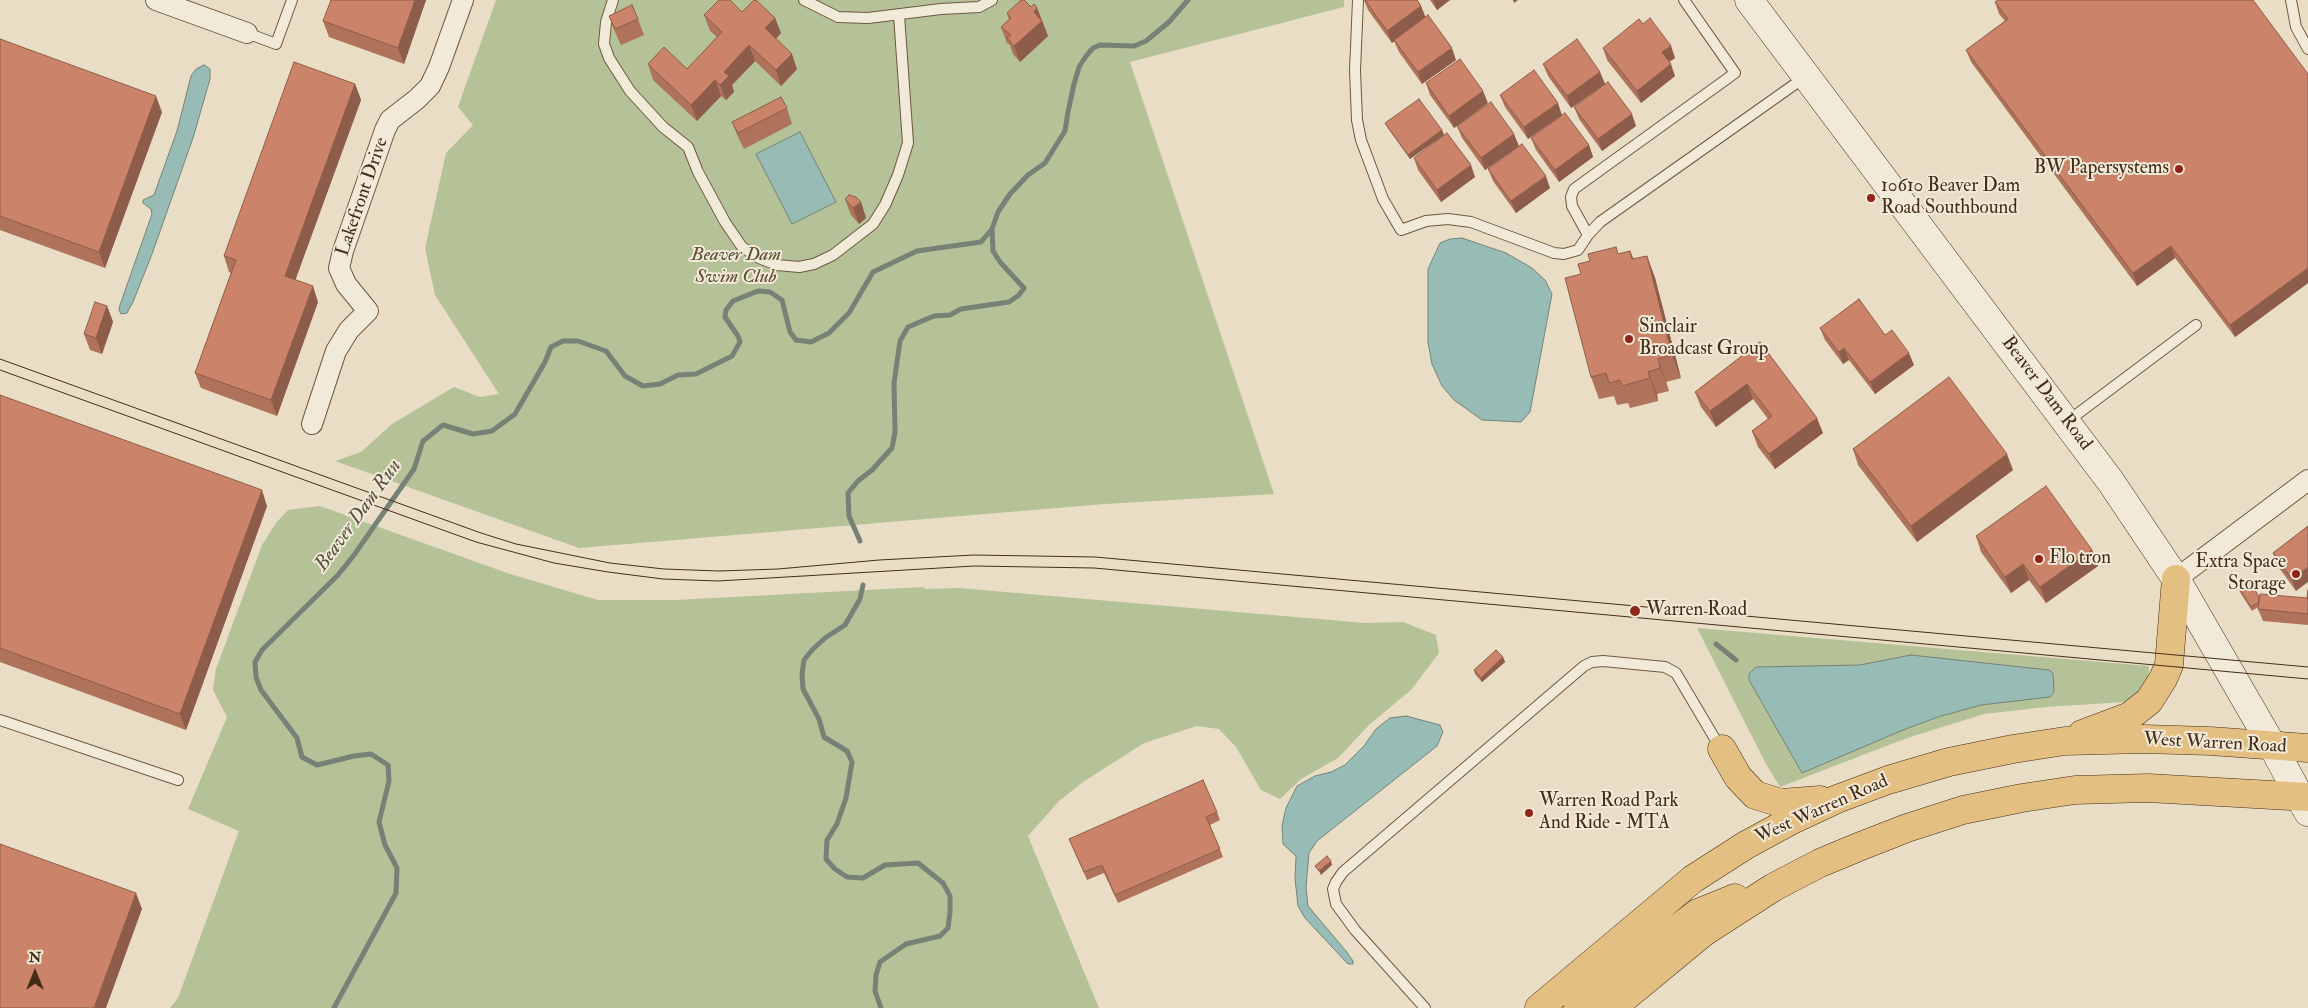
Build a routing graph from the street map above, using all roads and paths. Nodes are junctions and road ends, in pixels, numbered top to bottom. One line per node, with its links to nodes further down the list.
1 (156, 0): 13 (street)
2 (292, 0): 13 (lane)
3 (463, 0): 19 (street, Lakefront Drive)
4 (613, 0): 12 (lane)
5 (804, 0): 12 (lane)
6 (992, 0): 11 (lane)
7 (1358, 0): 16 (lane)
8 (1684, 0): 16 (lane)
9 (1749, 0): 15 (main road, Beaver Dam Road)
10 (2291, 0): 14 (lane)
11 (944, 4): 12 (lane)
12 (899, 15)
13 (247, 33)
14 (2308, 49)
15 (1806, 76): 16 (lane); 18 (main road, Beaver Dam Road)
16 (1588, 235)
17 (2196, 325): 18 (lane)
18 (2067, 422): 21 (main road, Beaver Dam Road)
19 (312, 424)
20 (2308, 480): 21 (street)
21 (2176, 578): 23 (main road); 24 (main road, Beaver Dam Road)
22 (0, 720): 27 (lane)
23 (2065, 741): 24 (main road, West Warren Road); 28 (main road, West Warren Road)
24 (2273, 747): 25 (main road, West Warren Road); 29 (main road, Beaver Dam Road)
25 (2308, 748)
26 (1722, 750): 28 (main road); 31 (lane)
27 (178, 780)
28 (1837, 799): 32 (main road, West Warren Road)
29 (2305, 802): 30 (main road)
30 (1820, 863): 33 (main road); 34 (main road)
31 (1425, 1008)
32 (1538, 1008)
33 (1578, 1008)
34 (1612, 1008)

